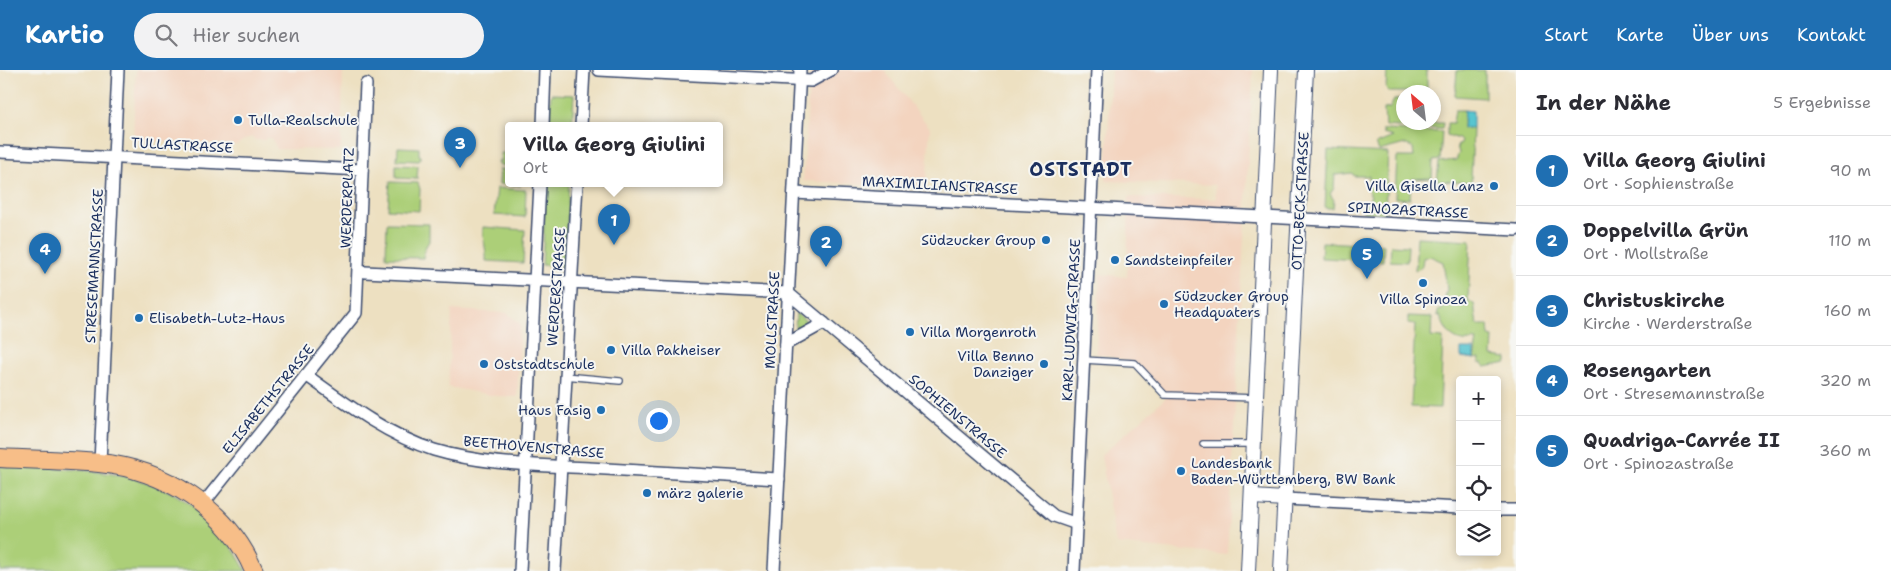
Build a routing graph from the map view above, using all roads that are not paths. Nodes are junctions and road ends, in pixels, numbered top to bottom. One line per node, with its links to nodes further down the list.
1 (118, 70): 14 (street, STRESEMANNSTRASSE)
2 (546, 70): 11 (street)
3 (584, 70): 12 (street)
4 (599, 70): 9 (street)
5 (831, 70): 9 (street)
6 (1097, 70): 19 (street, KARL-LUDWIG-STRASSE)
7 (1272, 70): 20 (street)
8 (1306, 70): 21 (street, OTTO-BECK-STRASSE)
9 (799, 75): 18 (street, MOLLSTRASSE)
10 (366, 84): 15 (street, WERDERPLATZ)
11 (543, 122)
12 (580, 122)
13 (0, 152): 14 (street, TULLASTRASSE)
14 (114, 157): 15 (street, TULLASTRASSE); 38 (street, STRESEMANNSTRASSE)
15 (362, 170): 27 (street, WERDERPLATZ)
16 (540, 187): 24 (street, WERDERSTRASSE)
17 (577, 187): 25 (street, WERDERSTRASSE)
18 (794, 193): 19 (street, MAXIMILIANSTRASSE); 26 (street, MOLLSTRASSE)
19 (1091, 207): 20 (street, MAXIMILIANSTRASSE); 30 (street, KARL-LUDWIG-STRASSE)
20 (1265, 217): 21 (street, SPINOZASTRASSE); 34 (street)
21 (1299, 219): 22 (street, SPINOZASTRASSE); 43 (street, OTTO-BECK-STRASSE)
22 (1516, 230)
23 (365, 272): 24 (street)
24 (535, 281): 25 (street); 39 (street, WERDERSTRASSE)
25 (572, 282): 26 (street); 32 (street, WERDERSTRASSE)
26 (788, 293): 28 (street, SOPHIENSTRASSE); 29 (street, MOLLSTRASSE)
27 (356, 313): 31 (street, ELISABETHSTRASSE)
28 (824, 323): 29 (street); 48 (street, SOPHIENSTRASSE)
29 (786, 344): 41 (street, MOLLSTRASSE)
30 (1084, 360): 34 (lane); 48 (street, KARL-LUDWIG-STRASSE)
31 (306, 376): 39 (street, BEETHOVENSTRASSE); 44 (street, ELISABETHSTRASSE)
32 (565, 376): 33 (lane); 40 (street, WERDERSTRASSE)
33 (620, 381)
34 (1256, 398): 36 (street)
35 (1203, 444): 36 (lane)
36 (1254, 444): 42 (street)
37 (0, 458): 38 (main road)
38 (100, 463): 44 (main road)
39 (525, 464): 40 (street, BEETHOVENSTRASSE); 50 (street, WERDERSTRASSE)
40 (560, 467): 41 (street, BEETHOVENSTRASSE); 51 (street, WERDERSTRASSE)
41 (779, 479): 52 (street, MOLLSTRASSE)
42 (1252, 497): 43 (street); 54 (street)
43 (1285, 499): 45 (street); 55 (street, OTTO-BECK-STRASSE)
44 (203, 504): 49 (main road)
45 (1456, 508)
46 (1501, 510): 47 (street)
47 (1516, 510)
48 (1077, 524): 53 (street, KARL-LUDWIG-STRASSE)
49 (254, 571)
50 (520, 571)
51 (555, 571)
52 (774, 571)
53 (1074, 571)
54 (1248, 571)
55 (1282, 571)

